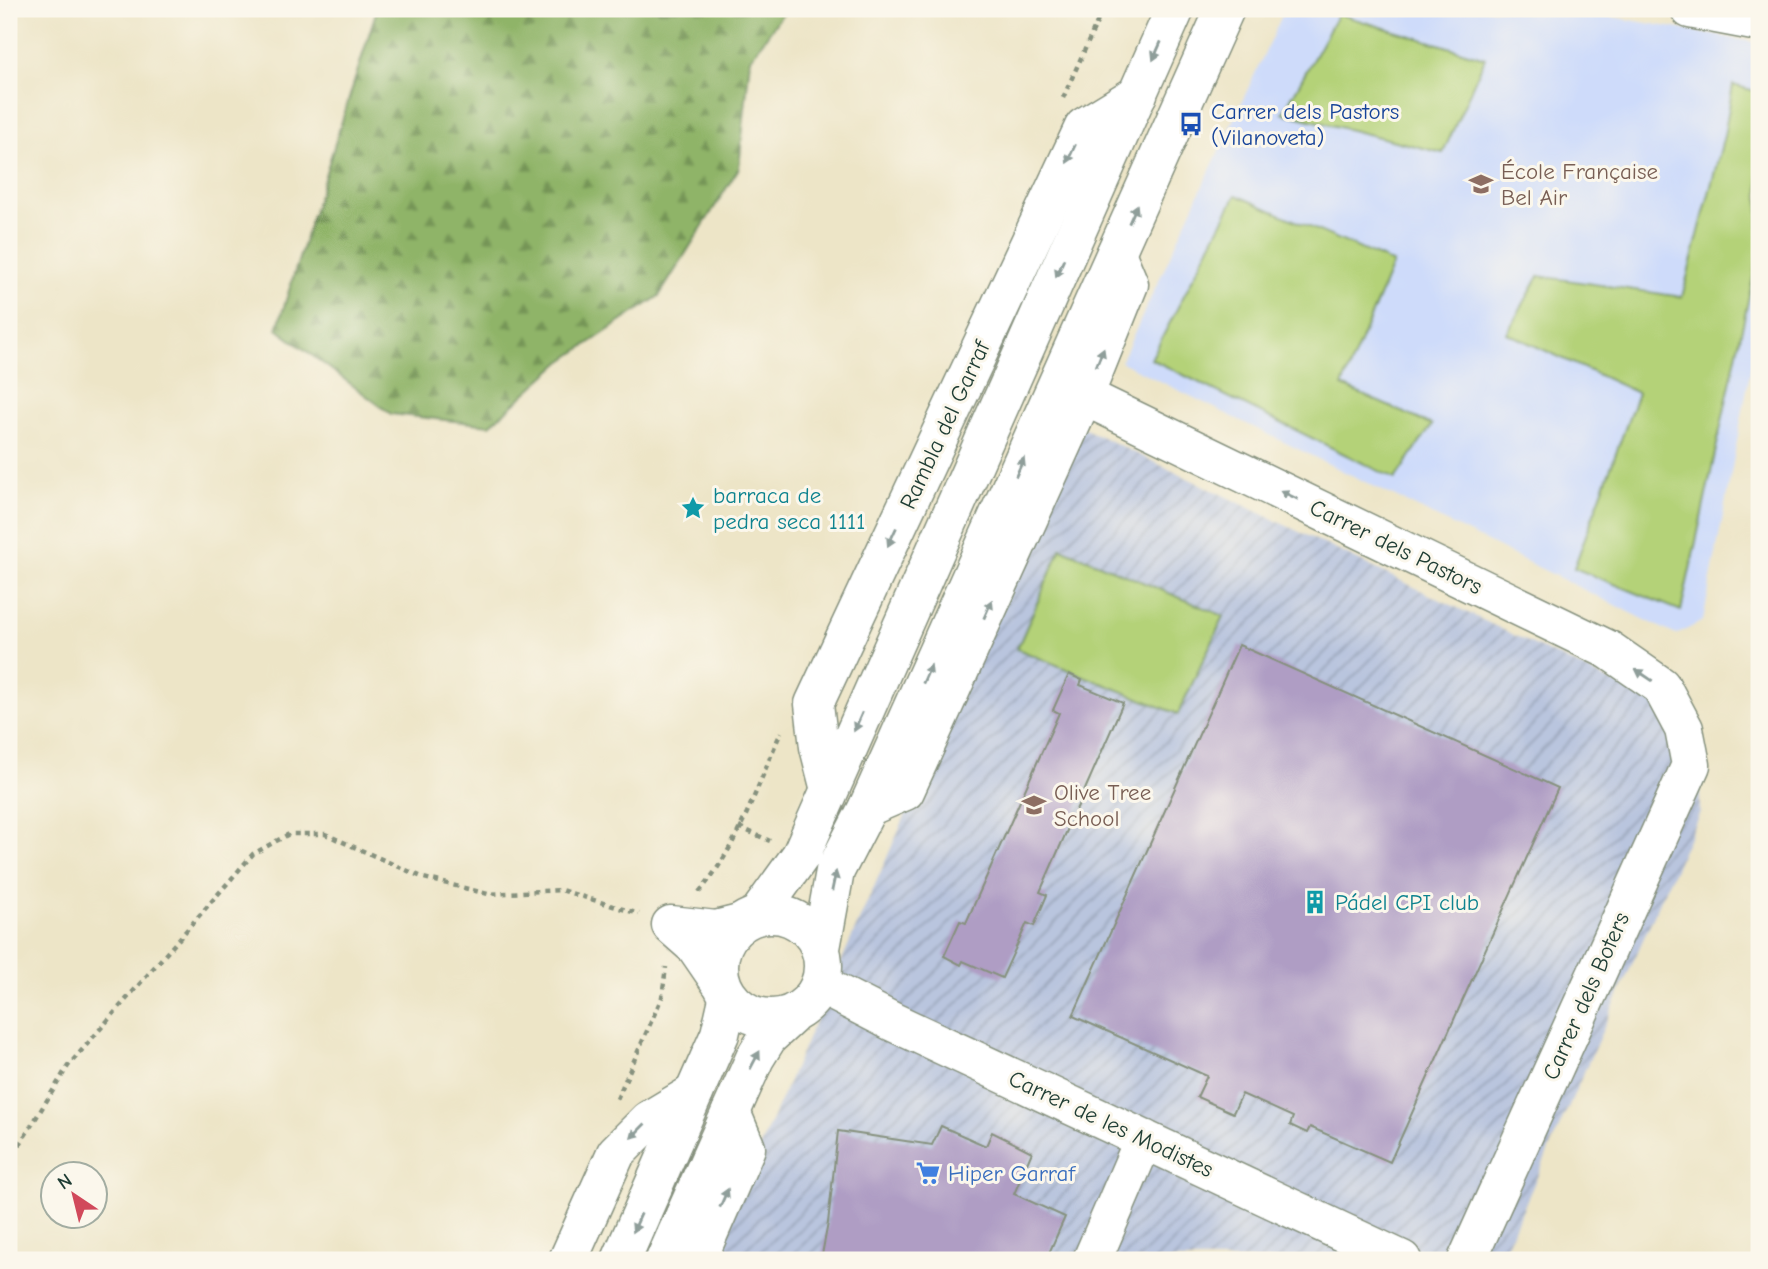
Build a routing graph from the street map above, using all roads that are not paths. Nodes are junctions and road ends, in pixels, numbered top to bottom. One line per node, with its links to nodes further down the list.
1 (1175, 9): 9 (street, Rambla del Garraf, one-way to 9)
2 (1225, 9): 5 (street, one-way to 2)
3 (1690, 9): 4 (street)
4 (1759, 22)
5 (1116, 253): 6 (street, one-way to 5); 8 (street, one-way to 5)
6 (1084, 396): 7 (street, Carrer dels Pastors, one-way to 6); 8 (street, one-way to 6)
7 (1684, 729): 22 (street, Carrer dels Boters)
8 (868, 807): 10 (street, one-way to 8)
9 (749, 920): 10 (street); 11 (street); 11 (street)
10 (821, 967): 12 (street); 15 (street, Carrer de les Modistes)
11 (724, 990): 12 (street); 13 (street)
12 (791, 1016): 14 (street, one-way to 12)
13 (694, 1093): 16 (street, one-way to 16); 17 (street, one-way to 17)
14 (731, 1112): 18 (street); 19 (street, one-way to 14)
15 (1144, 1139): 20 (street); 21 (street, Carrer de les Modistes)
16 (568, 1260)
17 (621, 1260)
18 (665, 1260)
19 (697, 1260)
20 (1092, 1260)
21 (1402, 1260)
22 (1467, 1260)

